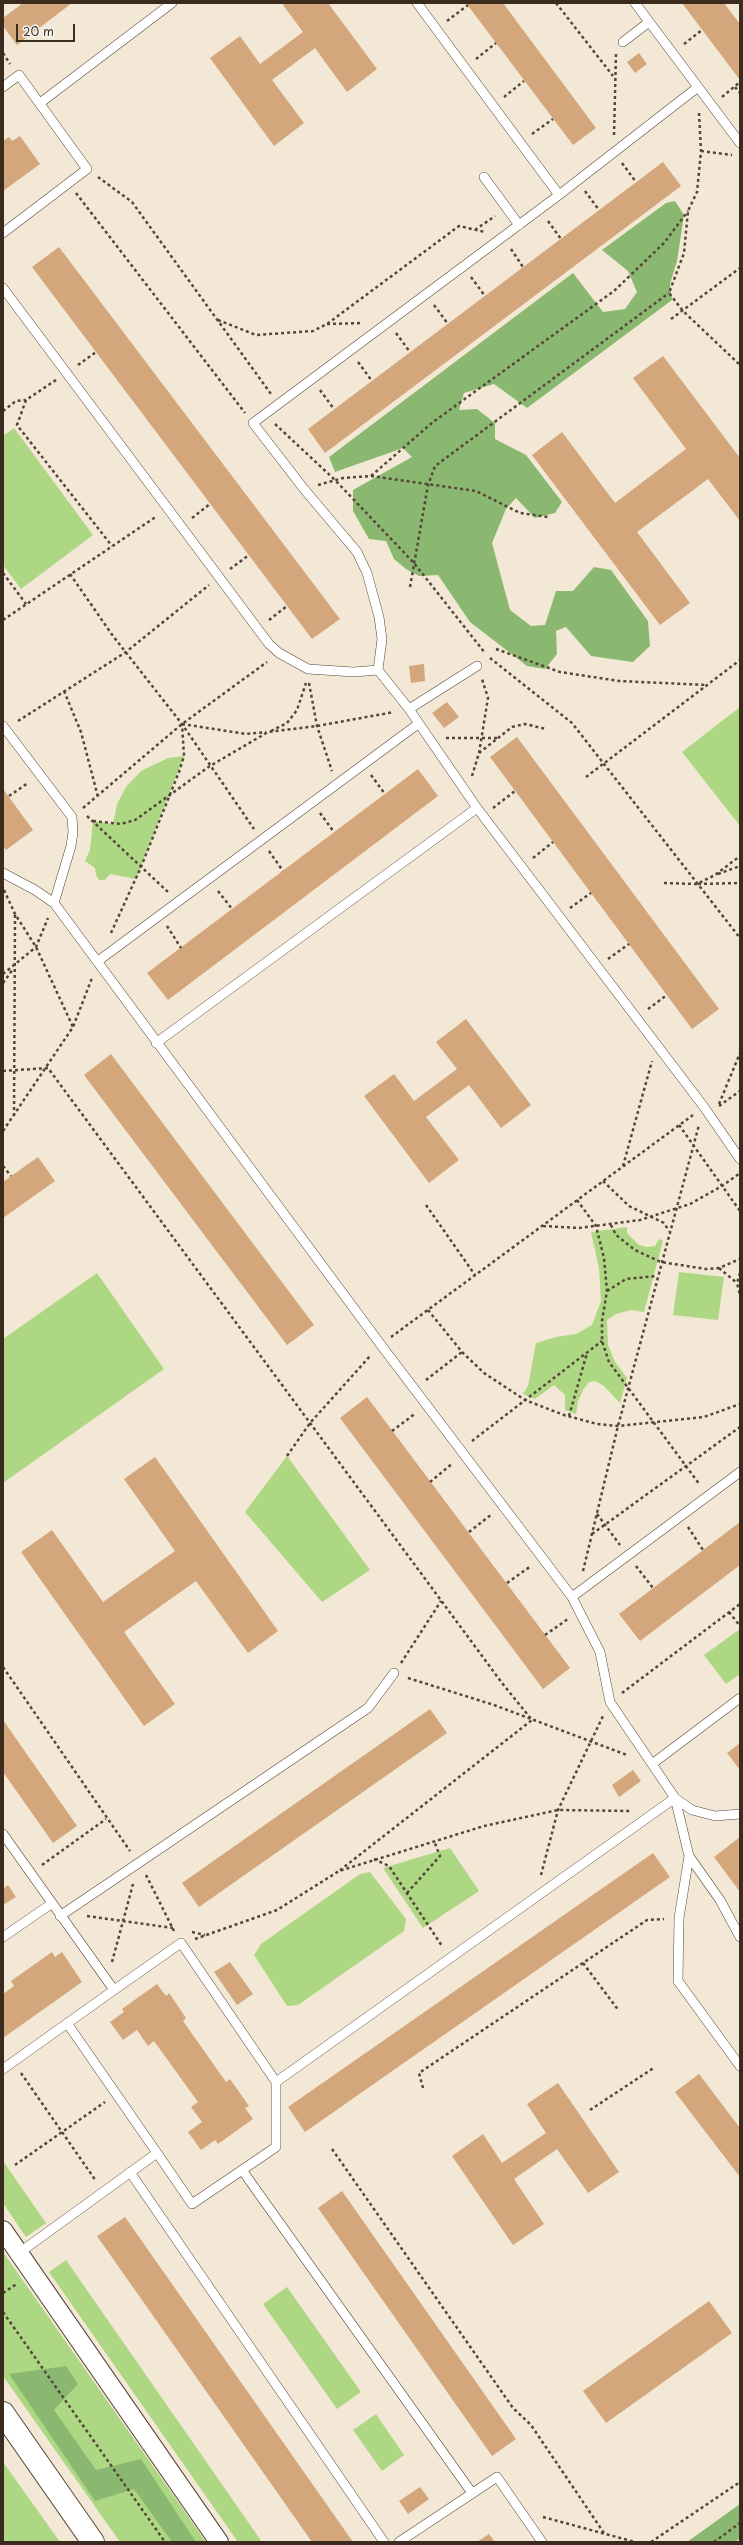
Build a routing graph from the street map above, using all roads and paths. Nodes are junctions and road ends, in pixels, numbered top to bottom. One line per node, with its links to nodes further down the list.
1 (172, 3): 20 (lane)
2 (417, 3): 7 (lane)
3 (556, 3): 13 (path)
4 (634, 3): 6 (lane)
5 (468, 5): 7 (path)
6 (649, 22): 9 (lane); 11 (lane)
7 (436, 29): 12 (lane)
8 (702, 30): 11 (path)
9 (623, 42): 13 (path)
10 (496, 43): 12 (path)
11 (672, 53): 17 (lane)
12 (465, 68): 22 (lane)
13 (614, 76): 27 (path)
14 (524, 81): 22 (path)
15 (740, 82): 18 (path)
16 (3, 87): 20 (lane)
17 (698, 87): 21 (lane); 26 (path); 27 (lane)
18 (735, 87): 19 (path); 21 (path)
19 (740, 93)
20 (40, 103): 29 (lane)
21 (712, 105): 25 (lane)
22 (493, 106): 24 (lane)
23 (552, 119): 24 (path)
24 (521, 143): 34 (lane)
25 (740, 143)
26 (702, 151): 28 (path); 38 (path)
27 (614, 152): 31 (lane); 32 (path)
28 (740, 157)
29 (88, 169): 33 (lane); 53 (path)
30 (484, 177): 35 (lane)
31 (577, 181): 34 (lane); 37 (path)
32 (636, 182)
33 (69, 183): 41 (lane); 69 (path)
34 (559, 195): 36 (lane)
35 (506, 207): 39 (lane); 40 (path)
36 (539, 209): 39 (lane); 43 (path)
37 (599, 210)
38 (688, 211): 48 (path); 70 (path)
39 (519, 225): 42 (lane)
40 (475, 230): 42 (path); 55 (path)
41 (3, 233)
42 (502, 237): 44 (lane); 45 (path)
43 (561, 239)
44 (464, 266): 49 (lane); 50 (path)
45 (523, 267)
46 (740, 268): 51 (path)
47 (3, 288): 61 (lane)
48 (669, 293): 51 (path); 72 (path)
49 (426, 294): 54 (lane); 56 (path)
50 (486, 296)
51 (683, 311): 52 (path); 60 (path)
52 (671, 319)
53 (218, 320): 55 (path); 65 (path)
54 (388, 323): 55 (path); 57 (lane); 59 (path)
55 (326, 324)
56 (448, 324)
57 (350, 351): 62 (lane); 63 (path)
58 (96, 352): 61 (path)
59 (410, 352)
60 (740, 365)
61 (67, 372): 64 (path); 75 (lane)
62 (312, 380): 65 (lane); 66 (path)
63 (372, 380)
64 (26, 400): 67 (path); 78 (path)
65 (278, 404): 68 (lane)
66 (334, 409)
67 (3, 411)
68 (265, 413): 69 (lane); 71 (path)
69 (253, 423): 73 (lane)
70 (371, 476): 71 (path); 72 (path)
71 (336, 480): 73 (path); 80 (path)
72 (428, 485): 76 (path); 80 (path)
73 (304, 489): 94 (lane)
74 (210, 504): 77 (path)
75 (168, 509): 77 (lane); 78 (path)
76 (548, 517)
77 (180, 526): 83 (lane)
78 (112, 546): 82 (path)
79 (249, 555): 83 (path)
80 (414, 563): 84 (path); 108 (path)
81 (3, 574): 85 (path)
82 (70, 574): 85 (path); 90 (path)
83 (219, 577): 88 (lane); 90 (path)
84 (410, 587)
85 (26, 604): 87 (path)
86 (288, 606): 88 (path)
87 (3, 620)
88 (258, 629): 91 (lane)
89 (496, 649): 95 (path)
90 (126, 652): 96 (path); 98 (path)
91 (279, 653): 94 (lane); 98 (path)
92 (740, 660): 95 (path)
93 (478, 666): 97 (lane); 105 (path)
94 (378, 670): 97 (lane)
95 (707, 685): 108 (path)
96 (64, 691): 101 (path); 119 (path)
97 (408, 709): 99 (lane); 100 (path)
98 (182, 724): 103 (path); 110 (path); 116 (path); 119 (path)
99 (418, 724): 106 (lane); 109 (lane)
100 (317, 726): 103 (path); 103 (path); 113 (path)
101 (4, 727): 111 (lane)
102 (546, 729): 104 (path)
103 (268, 732): 110 (path)
104 (498, 738): 105 (path); 107 (path)
105 (481, 739): 106 (path); 107 (path)
106 (431, 742): 115 (lane)
107 (479, 753): 115 (path)
108 (606, 764): 112 (path); 139 (path)
109 (363, 765): 113 (lane); 117 (path)
110 (210, 766): 116 (path); 127 (path)
111 (40, 775): 118 (path); 124 (lane)
112 (586, 777)
113 (336, 785): 120 (lane)
114 (515, 791): 123 (path)
115 (466, 793): 121 (lane)
116 (170, 794): 125 (path); 131 (path)
117 (385, 794)
118 (8, 796)
119 (98, 797): 122 (path)
120 (313, 802): 126 (path); 127 (lane)
121 (477, 808): 123 (lane); 160 (lane)
122 (80, 811): 124 (path); 125 (path)
123 (483, 816): 132 (lane)
124 (72, 817): 143 (lane)
125 (93, 821): 131 (path)
126 (334, 832)
127 (262, 840): 133 (path); 136 (lane)
128 (553, 842): 132 (path)
129 (740, 856): 135 (path)
130 (740, 866): 135 (path)
131 (141, 867): 142 (path); 152 (path)
132 (522, 867): 146 (lane)
133 (283, 871)
134 (3, 873): 143 (lane)
135 (715, 875): 139 (path)
136 (209, 879): 142 (lane); 144 (path)
137 (664, 883): 139 (path)
138 (740, 883): 139 (path)
139 (697, 884): 148 (path)
140 (3, 887): 145 (path)
141 (591, 893): 146 (path)
142 (179, 901): 147 (lane)
143 (54, 903): 150 (path); 152 (lane)
144 (232, 909)
145 (15, 914): 150 (path); 153 (path)
146 (559, 915): 154 (lane)
147 (160, 916): 151 (path); 152 (lane)
148 (740, 938)
149 (629, 944): 154 (path)
150 (36, 947): 153 (path); 159 (path)
151 (181, 948)
152 (98, 961): 159 (path); 160 (lane)
153 (15, 966): 155 (path); 156 (path); 164 (path)
154 (598, 967): 158 (lane)
155 (3, 974)
156 (3, 983)
157 (667, 996): 158 (path)
158 (636, 1017): 161 (lane)
159 (73, 1027): 163 (path)
160 (156, 1043): 199 (lane)
161 (657, 1045): 167 (lane); 174 (path)
162 (740, 1053): 166 (path)
163 (48, 1068): 164 (path); 168 (path); 208 (path)
164 (14, 1070): 165 (path); 168 (path)
165 (3, 1071)
166 (740, 1091)
167 (704, 1107): 169 (path); 171 (path); 172 (lane)
168 (14, 1116): 170 (path)
169 (679, 1125): 171 (path); 174 (path)
170 (3, 1131)
171 (693, 1145): 178 (path); 181 (path)
172 (740, 1159)
173 (3, 1166): 176 (path)
174 (623, 1167): 177 (path)
175 (740, 1173): 178 (path)
176 (10, 1176)
177 (603, 1181): 179 (path); 183 (path)
178 (722, 1186): 181 (path); 182 (path)
179 (577, 1200): 185 (path); 186 (path)
180 (426, 1205): 192 (path)
181 (676, 1208): 183 (path); 187 (path)
182 (740, 1211)
183 (648, 1217): 184 (path); 187 (path)
184 (611, 1225): 186 (path); 189 (path)
185 (542, 1226): 186 (path); 192 (path)
186 (596, 1226): 195 (path)
187 (669, 1232): 189 (path)
188 (740, 1259): 190 (path)
189 (660, 1262): 190 (path); 193 (path)
190 (719, 1268): 194 (path)
191 (740, 1273): 194 (path)
192 (475, 1276): 197 (path)
193 (657, 1276): 195 (path); 202 (path)
194 (737, 1283): 196 (path)
195 (606, 1291): 198 (path)
196 (740, 1295)
197 (428, 1310): 199 (path); 200 (path)
198 (602, 1341): 201 (path); 202 (path)
199 (381, 1345): 203 (lane); 208 (path)
200 (462, 1352): 203 (path); 204 (path)
201 (587, 1352): 204 (path); 207 (path)
202 (628, 1388): 209 (path); 210 (path)
203 (414, 1389): 206 (lane)
204 (525, 1400): 207 (path); 213 (path)
205 (740, 1404): 209 (path)
206 (426, 1406): 212 (path); 213 (lane)
207 (569, 1416): 210 (path)
208 (310, 1423): 214 (path); 227 (path)
209 (655, 1423): 210 (path); 215 (path)
210 (618, 1426): 222 (path)
211 (740, 1427): 215 (path)
212 (392, 1431)
213 (462, 1453): 217 (path); 219 (lane)
214 (287, 1456)
215 (686, 1466): 218 (path); 222 (path)
216 (740, 1472): 218 (lane)
217 (430, 1482)
218 (708, 1495): 220 (lane)
219 (503, 1506): 221 (path); 224 (lane)
220 (681, 1516): 223 (path); 226 (lane)
221 (469, 1532)
222 (592, 1535): 226 (path)
223 (704, 1550)
224 (542, 1557): 225 (path); 226 (lane)
225 (507, 1583)
226 (575, 1595): 229 (lane)
227 (441, 1601): 234 (path); 237 (path)
228 (740, 1604): 230 (path)
229 (579, 1611): 232 (path); 236 (lane)
230 (730, 1612): 231 (path); 236 (path)
231 (740, 1626)
232 (545, 1634)
233 (3, 1667): 244 (path)
234 (394, 1673): 237 (path); 249 (lane)
235 (740, 1698): 239 (lane)
236 (610, 1702): 238 (path); 239 (lane)
237 (532, 1720): 238 (path); 250 (path)
238 (591, 1741): 239 (path); 241 (path)
239 (652, 1764): 240 (lane)
240 (675, 1798): 242 (lane); 243 (lane); 247 (lane)
241 (558, 1810): 242 (path); 246 (path); 253 (path)
242 (656, 1812): 253 (lane)
243 (740, 1814)
244 (106, 1819): 249 (path); 251 (path)
245 (3, 1834): 251 (lane)
246 (434, 1841): 248 (path); 252 (path)
247 (689, 1856): 256 (lane); 263 (lane)
248 (373, 1859): 250 (path); 252 (path)
249 (139, 1862): 255 (lane); 257 (path); 258 (path)
250 (339, 1871): 261 (path)
251 (30, 1873): 254 (lane)
252 (407, 1894): 265 (path)
253 (534, 1898): 265 (lane)
254 (51, 1904): 255 (lane); 262 (lane)
255 (60, 1916): 257 (path); 267 (lane)
256 (679, 1918): 266 (path); 272 (lane)
257 (123, 1920): 258 (path); 267 (path)
258 (172, 1928): 259 (path); 264 (path)
259 (179, 1930)
260 (186, 1931): 261 (path)
261 (205, 1935): 264 (path)
262 (3, 1937)
263 (740, 1937)
264 (181, 1944): 268 (lane); 275 (lane)
265 (450, 1958): 275 (lane)
266 (583, 1963): 269 (path); 276 (path)
267 (107, 1980): 268 (lane)
268 (114, 1990): 270 (lane)
269 (619, 2011)
270 (67, 2023): 271 (lane); 277 (lane)
271 (13, 2062): 274 (lane); 279 (path)
272 (740, 2066)
273 (654, 2067): 278 (path)
274 (3, 2069)
275 (276, 2082): 283 (lane)
276 (423, 2088)
277 (116, 2094): 279 (path); 281 (lane)
278 (590, 2110)
279 (62, 2132): 282 (path); 285 (path)
280 (332, 2149): 297 (path)
281 (157, 2153): 283 (lane); 284 (lane)
282 (15, 2165)
283 (242, 2170): 293 (lane)
284 (130, 2172): 285 (lane); 302 (lane)
285 (103, 2191): 287 (lane)
286 (3, 2230): 287 (street)
287 (18, 2253): 301 (street)
288 (23, 2280): 289 (path)
289 (3, 2293)
290 (3, 2312): 300 (path)
291 (3, 2413): 295 (main road)
292 (740, 2482): 306 (path)
293 (472, 2493): 294 (lane); 303 (lane)
294 (523, 2513): 297 (path); 304 (lane)
295 (74, 2515): 298 (lane); 299 (main road)
296 (740, 2523): 307 (path)
297 (604, 2534): 305 (path)
298 (81, 2542)
299 (93, 2542)
300 (165, 2542)
301 (219, 2542)
302 (384, 2542)
303 (399, 2542)
304 (542, 2542)
305 (635, 2542)
306 (651, 2542)
307 (714, 2542)

